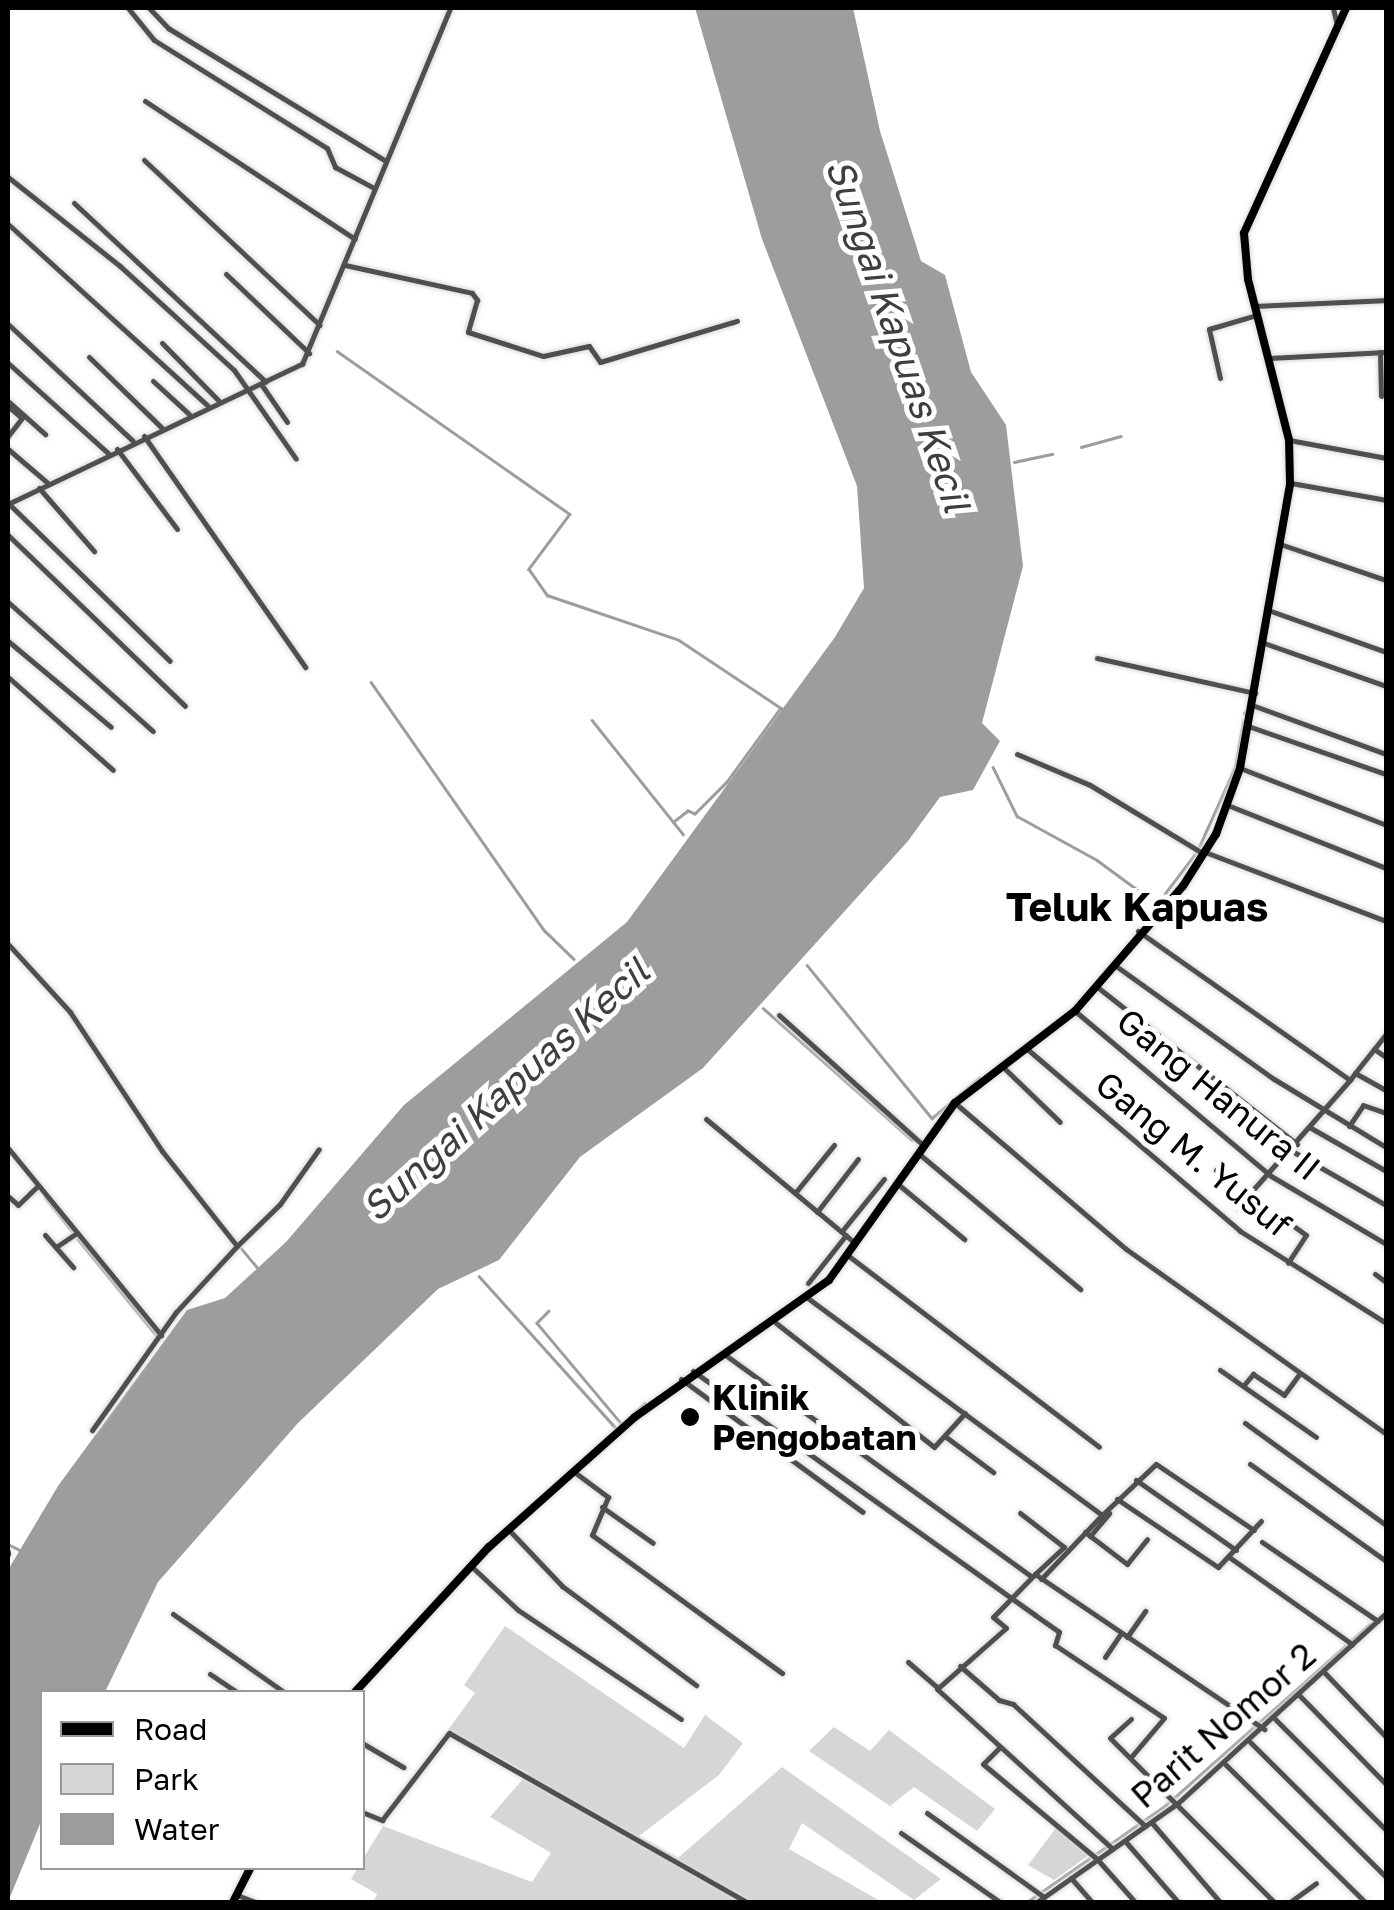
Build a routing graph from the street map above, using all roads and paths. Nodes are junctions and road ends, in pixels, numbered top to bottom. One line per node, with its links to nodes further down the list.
1 (128, 8): 11 (street)
2 (150, 8): 9 (street)
3 (450, 8): 9 (street)
4 (1333, 8): 6 (street)
5 (1346, 8): 6 (main road)
6 (1337, 25): 18 (main road)
7 (145, 102): 14 (street)
8 (144, 160): 21 (street)
9 (386, 161): 11 (street)
10 (8, 178): 31 (street)
11 (375, 189): 14 (street)
12 (74, 202): 30 (street)
13 (8, 224): 35 (street)
14 (355, 240): 15 (street)
15 (344, 265): 19 (street); 21 (street)
16 (226, 274): 24 (street)
17 (1386, 300): 18 (street)
18 (1257, 310): 26 (main road); 28 (street)
19 (737, 321)
20 (8, 324): 43 (street)
21 (320, 325): 24 (street)
22 (162, 343): 33 (street)
23 (1383, 352): 26 (street); 32 (street)
24 (309, 353): 30 (street)
25 (88, 357): 38 (street)
26 (1269, 358): 42 (main road)
27 (8, 363): 46 (street)
28 (1220, 378)
29 (152, 381): 36 (street)
30 (263, 383): 31 (street); 37 (street)
31 (250, 389): 33 (street); 48 (street)
32 (1381, 396)
33 (219, 401): 35 (street)
34 (8, 404): 39 (street); 40 (street)
35 (208, 406): 36 (street)
36 (190, 414): 38 (street)
37 (286, 422)
38 (162, 428): 41 (street)
39 (45, 434)
40 (8, 436)
41 (144, 436): 43 (street); 66 (street)
42 (1290, 440): 47 (street); 49 (main road)
43 (132, 441): 45 (street)
44 (8, 449): 50 (street)
45 (117, 449): 46 (street); 54 (street)
46 (108, 454): 50 (street)
47 (1386, 458)
48 (296, 459)
49 (1290, 483): 52 (street); 56 (main road)
50 (49, 484): 51 (street)
51 (39, 488): 53 (street); 57 (street)
52 (1386, 500)
53 (8, 504): 65 (street)
54 (177, 529)
55 (8, 535): 71 (street)
56 (1280, 544): 58 (street); 60 (main road)
57 (94, 551)
58 (1386, 580)
59 (8, 602): 74 (street)
60 (1268, 610): 62 (main road); 63 (street)
61 (8, 641): 73 (street)
62 (1264, 642): 68 (street); 69 (main road)
63 (1386, 652)
64 (1097, 658): 69 (street)
65 (170, 660)
66 (304, 667)
67 (8, 677): 78 (street)
68 (1386, 686)
69 (1254, 694): 70 (main road)
70 (1252, 705): 72 (main road); 76 (street)
71 (185, 706)
72 (1248, 726): 77 (main road); 79 (street)
73 (112, 727)
74 (154, 731)
75 (1017, 754): 82 (street)
76 (1386, 754)
77 (1240, 768): 80 (main road); 81 (street)
78 (113, 770)
79 (1386, 774)
80 (1230, 806): 82 (main road); 83 (street)
81 (1386, 826)
82 (1204, 853): 84 (street); 85 (main road)
83 (1386, 868)
84 (1386, 921)
85 (1138, 931): 87 (main road); 96 (street)
86 (8, 944): 131 (street)
87 (1114, 964): 88 (main road); 99 (street)
88 (1096, 986): 89 (main road); 105 (street)
89 (1074, 1011): 92 (main road); 115 (street, Gang Hanura II)
90 (779, 1015): 110 (street)
91 (1386, 1034): 93 (street)
92 (1026, 1048): 95 (main road); 134 (street, Gang M. Yusuf)
93 (1374, 1050): 94 (street); 96 (street)
94 (1386, 1057)
95 (1000, 1065): 98 (main road); 102 (street)
96 (1352, 1076): 97 (street); 99 (street)
97 (1386, 1090)
98 (955, 1103): 110 (main road); 147 (street)
99 (1323, 1112): 103 (street); 104 (street)
100 (1386, 1113): 103 (street)
101 (706, 1119): 119 (street)
102 (1060, 1122)
103 (1349, 1126): 107 (street)
104 (1310, 1128): 105 (street); 114 (street)
105 (1297, 1144): 111 (street)
106 (834, 1145): 119 (street)
107 (1386, 1147)
108 (8, 1148): 118 (street)
109 (318, 1149): 131 (street)
110 (921, 1150): 117 (main road); 139 (street)
111 (1292, 1152): 115 (street); 122 (street)
112 (858, 1160): 124 (street)
113 (1216, 1170): 121 (street)
114 (1386, 1171)
115 (1271, 1176): 121 (street); 129 (street, Gang Hanura II)
116 (884, 1178): 126 (street)
117 (899, 1185): 128 (street); 130 (main road)
118 (39, 1186): 120 (street); 125 (street)
119 (795, 1193): 124 (street)
120 (8, 1196)
121 (1248, 1198): 123 (street); 134 (street)
122 (1386, 1205)
123 (1237, 1208)
124 (818, 1212): 126 (street)
125 (77, 1233): 132 (street); 143 (street)
126 (844, 1233): 130 (street); 138 (street)
127 (46, 1235): 132 (street)
128 (964, 1239)
129 (1386, 1244)
130 (858, 1245): 133 (main road)
131 (237, 1246): 143 (street)
132 (56, 1247): 135 (street)
133 (850, 1257): 140 (main road); 156 (street)
134 (1288, 1262): 142 (street, Gang M. Yusuf)
135 (73, 1267)
136 (1374, 1274): 137 (street)
137 (1386, 1282)
138 (808, 1283)
139 (1080, 1289)
140 (809, 1299): 141 (main road); 150 (street)
141 (776, 1323): 144 (main road); 154 (street)
142 (1386, 1323)
143 (161, 1335): 152 (street)
144 (724, 1354): 145 (main road); 178 (street)
145 (693, 1370): 148 (main road); 179 (street)
146 (1220, 1370): 149 (street)
147 (1301, 1372): 149 (street); 153 (street)
148 (681, 1380): 158 (main road); 163 (street)
149 (1243, 1386): 155 (street)
150 (966, 1412): 154 (street); 165 (street)
151 (1245, 1423): 167 (street)
152 (92, 1430)
153 (1386, 1434)
154 (946, 1437): 159 (street)
155 (1316, 1438)
156 (1099, 1446)
157 (1250, 1464): 176 (street)
158 (573, 1471): 162 (street); 168 (main road)
159 (994, 1472)
160 (1136, 1480): 161 (street); 169 (street); 174 (street)
161 (1117, 1499): 165 (street); 175 (street)
162 (602, 1507): 173 (street); 190 (street)
163 (863, 1512)
164 (1020, 1513): 178 (street)
165 (1105, 1514): 170 (street)
166 (1261, 1522): 169 (street)
167 (1386, 1525)
168 (508, 1529): 177 (main road); 192 (street)
169 (1254, 1530): 174 (street)
170 (1088, 1534): 171 (street); 178 (street)
171 (1146, 1539)
172 (1262, 1542): 183 (street)
173 (653, 1544)
174 (1236, 1550): 175 (street)
175 (1229, 1557): 185 (street)
176 (1386, 1561)
177 (470, 1566): 196 (main road); 198 (street)
178 (1036, 1577): 179 (street); 184 (street)
179 (1009, 1598): 188 (street); 206 (street)
180 (1145, 1611): 184 (street)
181 (173, 1614): 195 (street)
182 (1386, 1614): 183 (street, Parit Nomor 2)
183 (1378, 1621): 185 (street, Parit Nomor 2)
184 (1124, 1635): 186 (street); 201 (street)
185 (1352, 1644): 189 (street, Parit Nomor 2)
186 (1106, 1657)
187 (908, 1662): 193 (street)
188 (960, 1666): 193 (street); 213 (street)
189 (1323, 1672): 197 (street, Parit Nomor 2); 202 (street)
190 (782, 1673)
191 (210, 1674): 194 (street)
192 (696, 1685)
193 (937, 1687): 205 (street)
194 (234, 1690)
195 (281, 1690)
196 (357, 1690)
197 (1299, 1695): 200 (street, Parit Nomor 2); 209 (street)
198 (681, 1719)
199 (1131, 1719): 206 (street)
200 (1275, 1719): 201 (street, Parit Nomor 2); 214 (street)
201 (1260, 1726): 203 (street, Parit Nomor 2)
202 (1386, 1737)
203 (1250, 1741): 207 (street, Parit Nomor 2); 220 (street)
204 (365, 1745): 208 (street)
205 (1000, 1747): 217 (street); 218 (street)
206 (1130, 1757): 210 (street)
207 (1224, 1763): 210 (street, Parit Nomor 2); 235 (street)
208 (403, 1768)
209 (1386, 1784)
210 (1178, 1803): 213 (street, Parit Nomor 2); 233 (street)
211 (927, 1813): 223 (street)
212 (365, 1814): 226 (street)
213 (1149, 1824): 216 (street, Parit Nomor 2); 232 (street)
214 (1386, 1830)
215 (901, 1833): 227 (street)
216 (1125, 1841): 217 (street, Parit Nomor 2); 231 (street)
217 (1112, 1848): 218 (street, Parit Nomor 2)
218 (1097, 1859): 221 (street, Parit Nomor 2); 230 (street)
219 (249, 1870): 224 (main road)
220 (1386, 1877)
221 (1070, 1878): 223 (street, Parit Nomor 2); 229 (street)
222 (1316, 1883): 234 (street)
223 (1044, 1896): 228 (street, Parit Nomor 2)
224 (235, 1899): 225 (street)
225 (255, 1902)
226 (747, 1902)
227 (1000, 1902)
228 (1037, 1902)
229 (1092, 1902)
230 (1135, 1902)
231 (1178, 1902)
232 (1220, 1902)
233 (1274, 1902)
234 (1290, 1902)
235 (1365, 1902)

